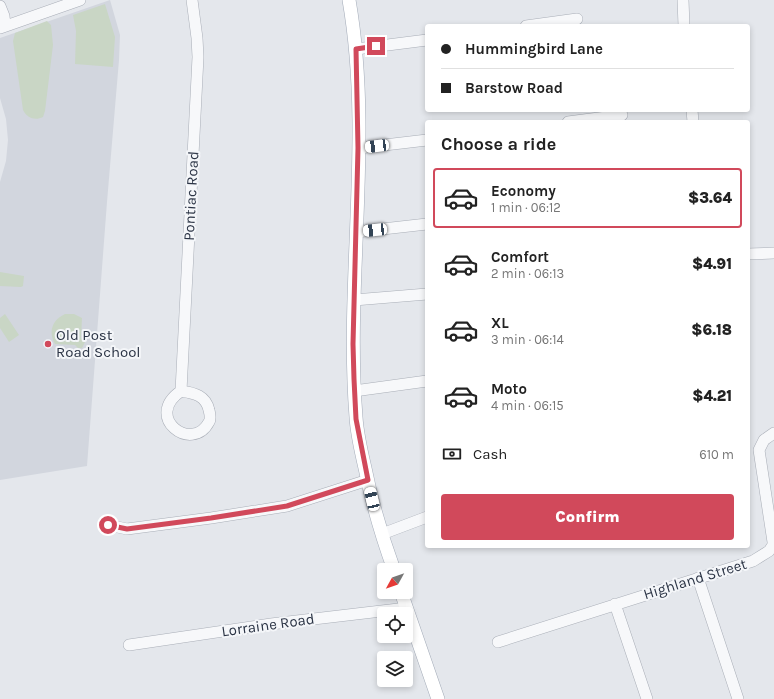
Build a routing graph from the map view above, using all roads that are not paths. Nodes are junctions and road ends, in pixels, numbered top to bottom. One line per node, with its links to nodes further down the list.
1 (80, 0): 9 (street)
2 (192, 0): 23 (street, Pontiac Road)
3 (349, 0): 11 (main road)
4 (682, 0): 8 (street)
5 (0, 6): 9 (street)
6 (577, 19): 7 (street)
7 (541, 24)
8 (684, 24)
9 (3, 27)
10 (425, 40): 11 (street)
11 (356, 49): 15 (main road)
12 (622, 115): 13 (street)
13 (583, 120)
14 (425, 140): 15 (street)
15 (358, 148): 17 (main road)
16 (425, 224): 17 (street)
17 (356, 232): 21 (main road)
18 (750, 254): 19 (street)
19 (774, 254)
20 (425, 294): 21 (street)
21 (354, 300): 24 (main road)
22 (425, 381): 24 (street)
23 (182, 391)
24 (354, 391): 26 (main road)
25 (774, 434): 31 (street, Highland Street)
26 (368, 480): 28 (street); 29 (main road)
27 (425, 518): 29 (street)
28 (108, 525)
29 (382, 534): 30 (main road)
30 (392, 563)
31 (698, 578): 32 (street, Highland Street); 39 (street)
32 (615, 604): 35 (street, Highland Street); 38 (street)
33 (377, 612): 36 (street, Lorraine Road)
34 (413, 626): 37 (main road)
35 (498, 642)
36 (129, 645)
37 (438, 699)
38 (647, 699)
39 (738, 699)

